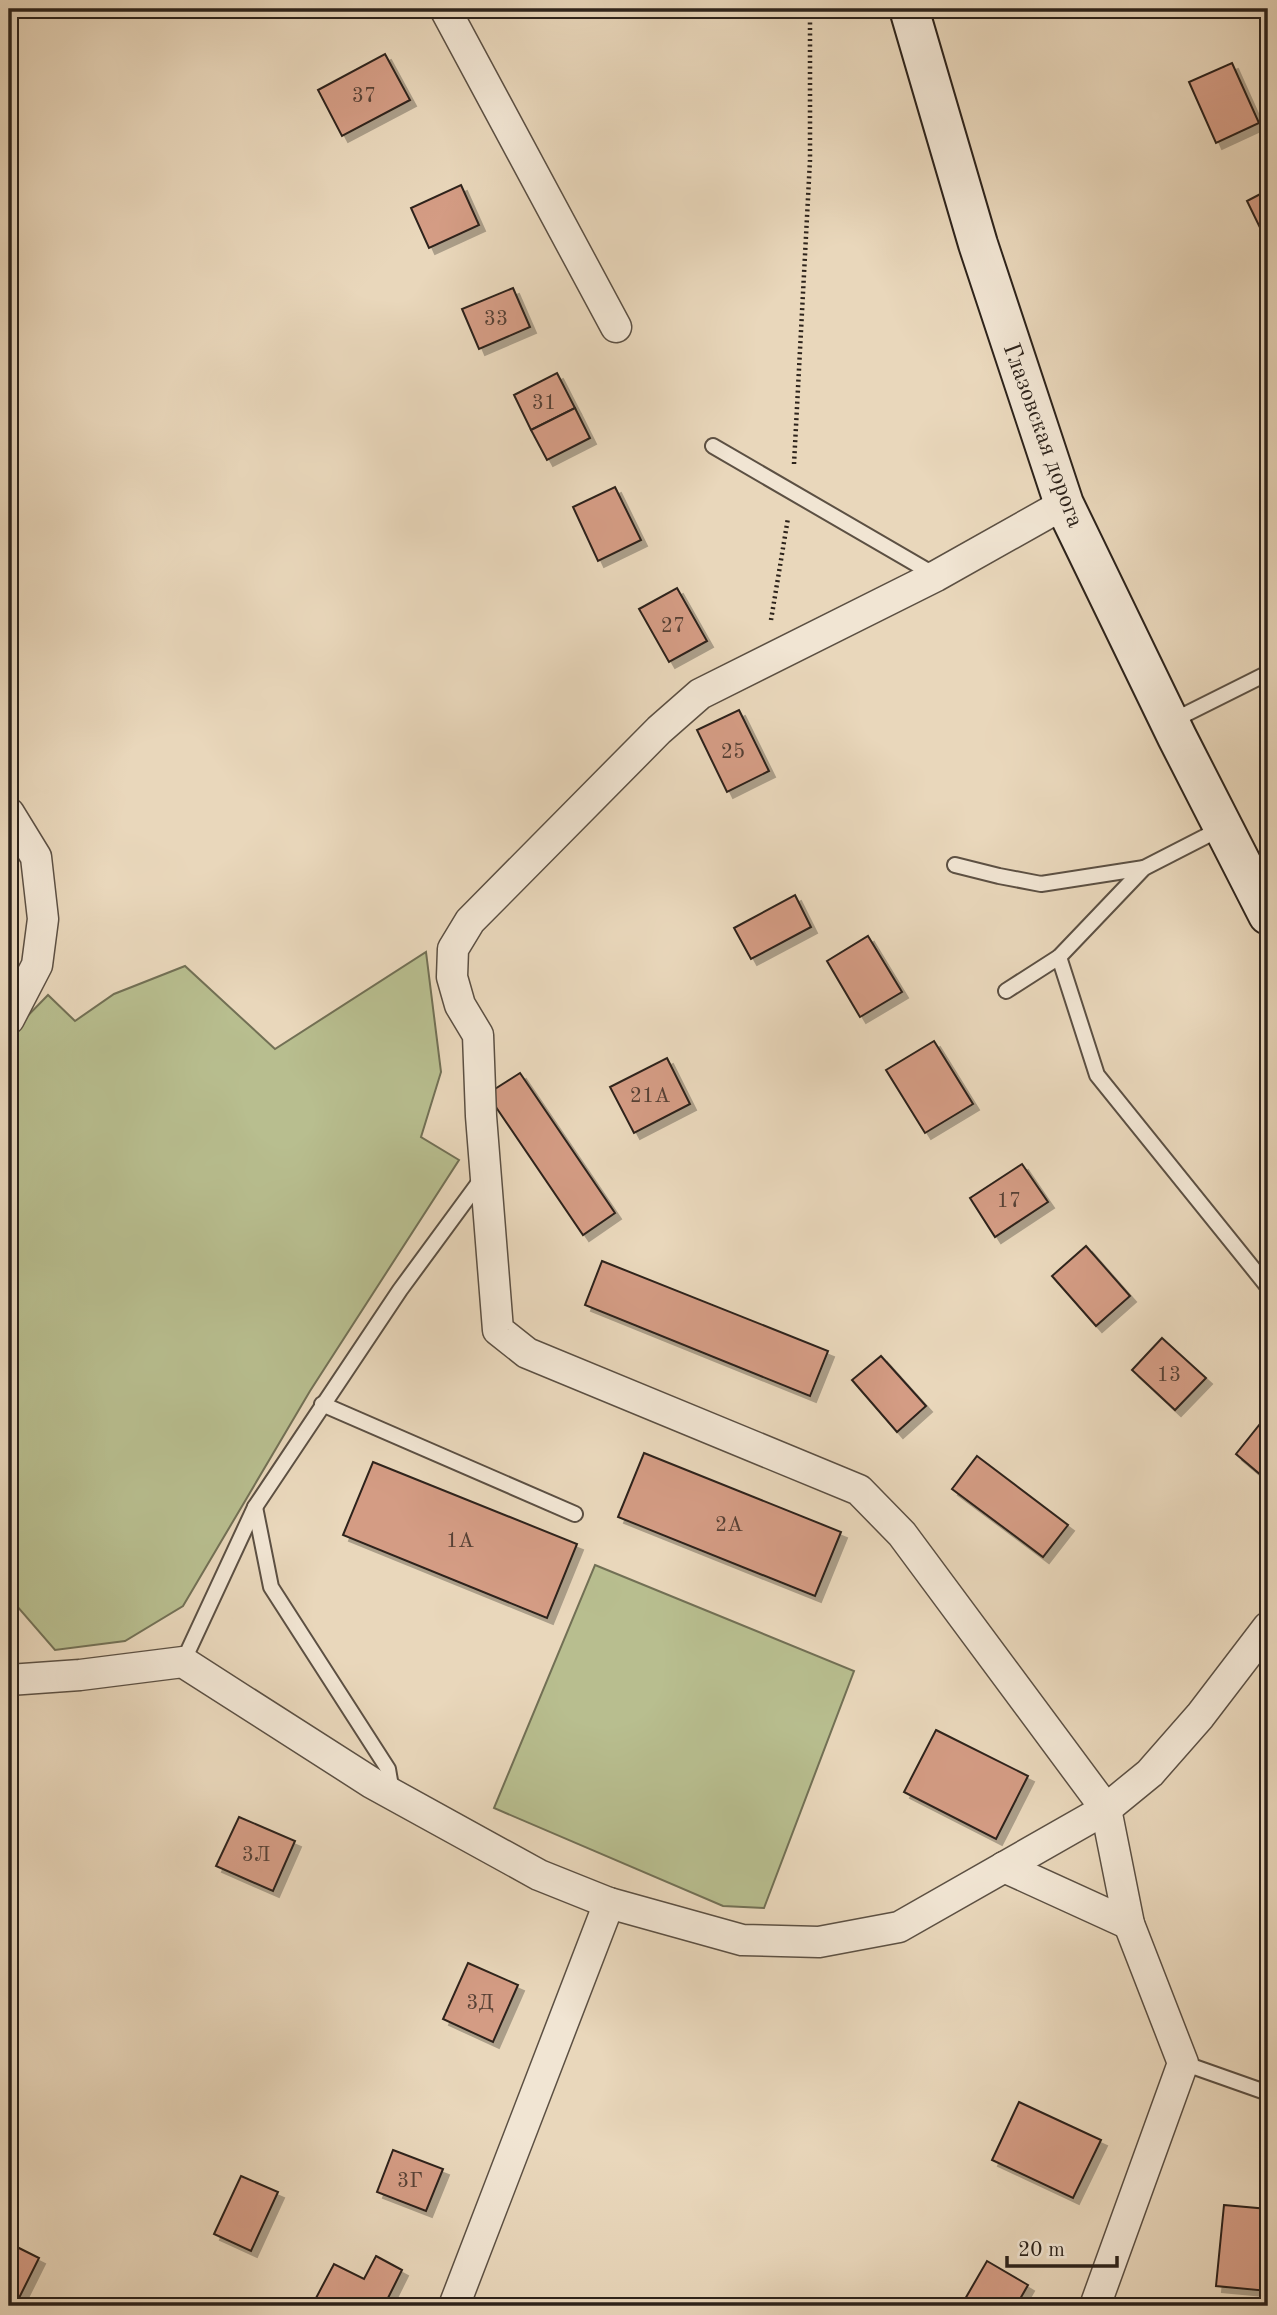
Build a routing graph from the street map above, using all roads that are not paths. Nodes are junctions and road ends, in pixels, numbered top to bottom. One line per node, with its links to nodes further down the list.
1 (445, 9): 3 (street)
2 (909, 9): 5 (street, Глазовская дорога)
3 (616, 327)
4 (713, 446): 6 (lane)
5 (1064, 504): 6 (street); 8 (street, Глазовская дорога)
6 (936, 576): 17 (street)
7 (1268, 673): 8 (lane)
8 (1170, 722): 10 (street, Глазовская дорога)
9 (9, 813): 16 (street)
10 (1223, 827): 12 (lane); 13 (street, Глазовская дорога)
11 (955, 865): 12 (lane)
12 (1144, 868): 14 (lane)
13 (1268, 915)
14 (1059, 957): 15 (lane); 18 (lane)
15 (1006, 991)
16 (9, 1019)
17 (485, 1174): 19 (lane); 26 (street)
18 (1268, 1287)
19 (322, 1404): 20 (lane); 21 (lane)
20 (255, 1507): 23 (lane); 25 (lane)
21 (575, 1514)
22 (1268, 1627): 26 (street)
23 (183, 1662): 24 (street); 25 (street)
24 (10, 1682)
25 (393, 1795): 28 (street)
26 (1106, 1808): 27 (street); 29 (street)
27 (1004, 1867): 28 (street); 29 (street)
28 (610, 1903): 32 (street)
29 (1129, 1924): 30 (street)
30 (1182, 2063): 31 (lane); 33 (street)
31 (1268, 2093)
32 (454, 2306)
33 (1095, 2306)

